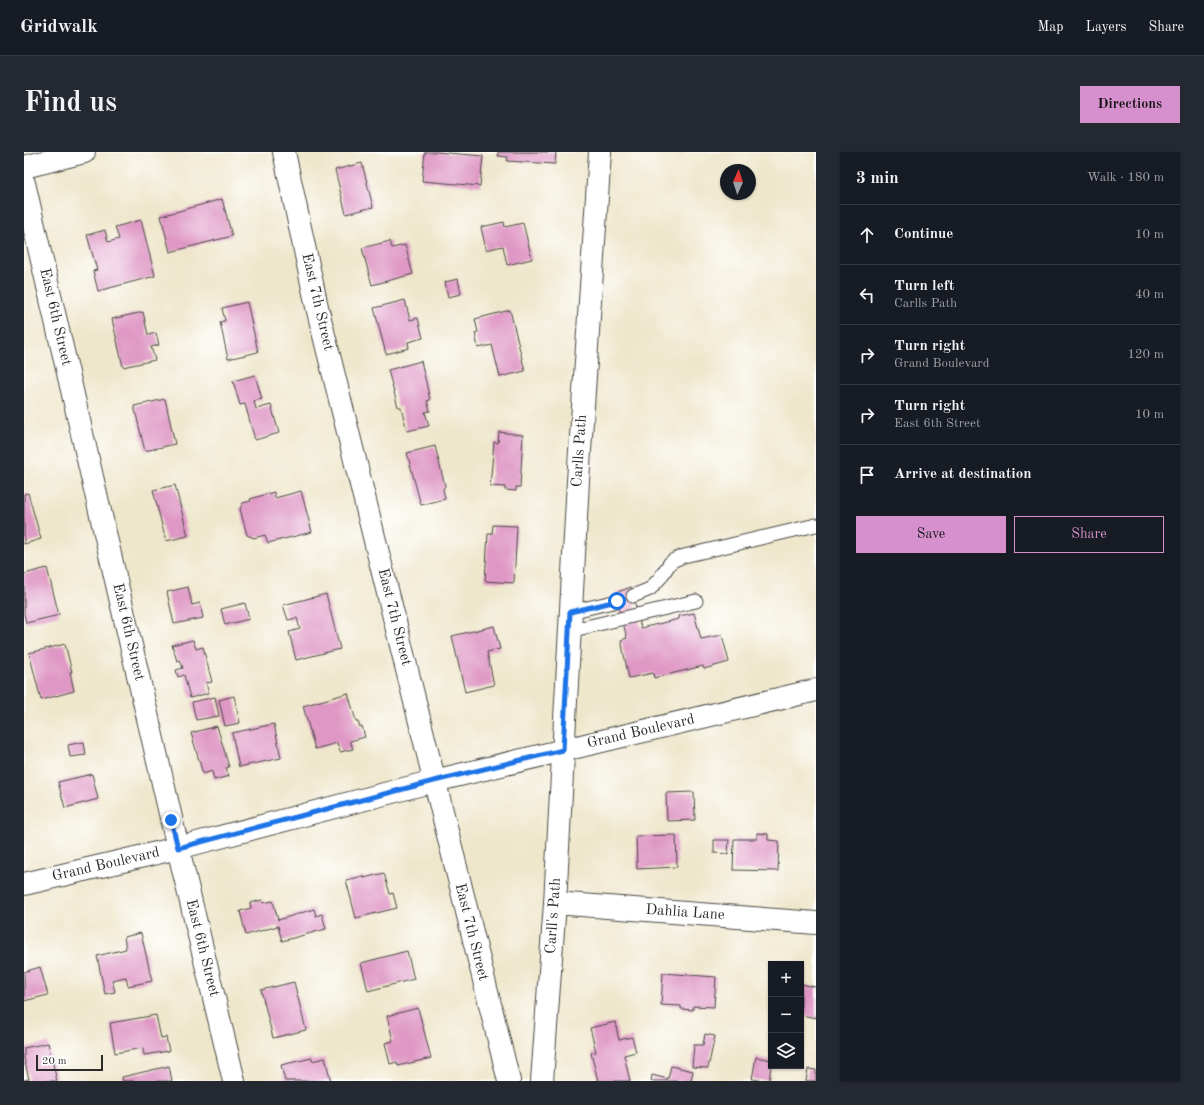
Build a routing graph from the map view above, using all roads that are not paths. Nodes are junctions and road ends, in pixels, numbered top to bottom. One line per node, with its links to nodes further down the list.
1 (84, 152): 4 (street)
2 (284, 152): 13 (street, East 7th Street)
3 (600, 152): 10 (street, Carlls Path)
4 (24, 167)
5 (24, 183): 14 (street, East 6th Street)
6 (816, 525): 7 (lane)
7 (633, 596)
8 (617, 601): 10 (lane)
9 (696, 601): 10 (lane)
10 (570, 622): 12 (street, Carlls Path)
11 (816, 690): 12 (street, Grand Boulevard)
12 (563, 750): 13 (street, Grand Boulevard); 16 (street, Carll's Path)
13 (434, 781): 14 (street, Grand Boulevard); 19 (street, East 7th Street)
14 (178, 848): 15 (street, Grand Boulevard); 18 (street, East 6th Street)
15 (24, 884)
16 (555, 903): 17 (street, Dahlia Lane); 20 (street, Carll's Path)
17 (816, 923)
18 (234, 1081)
19 (509, 1081)
20 (542, 1081)

